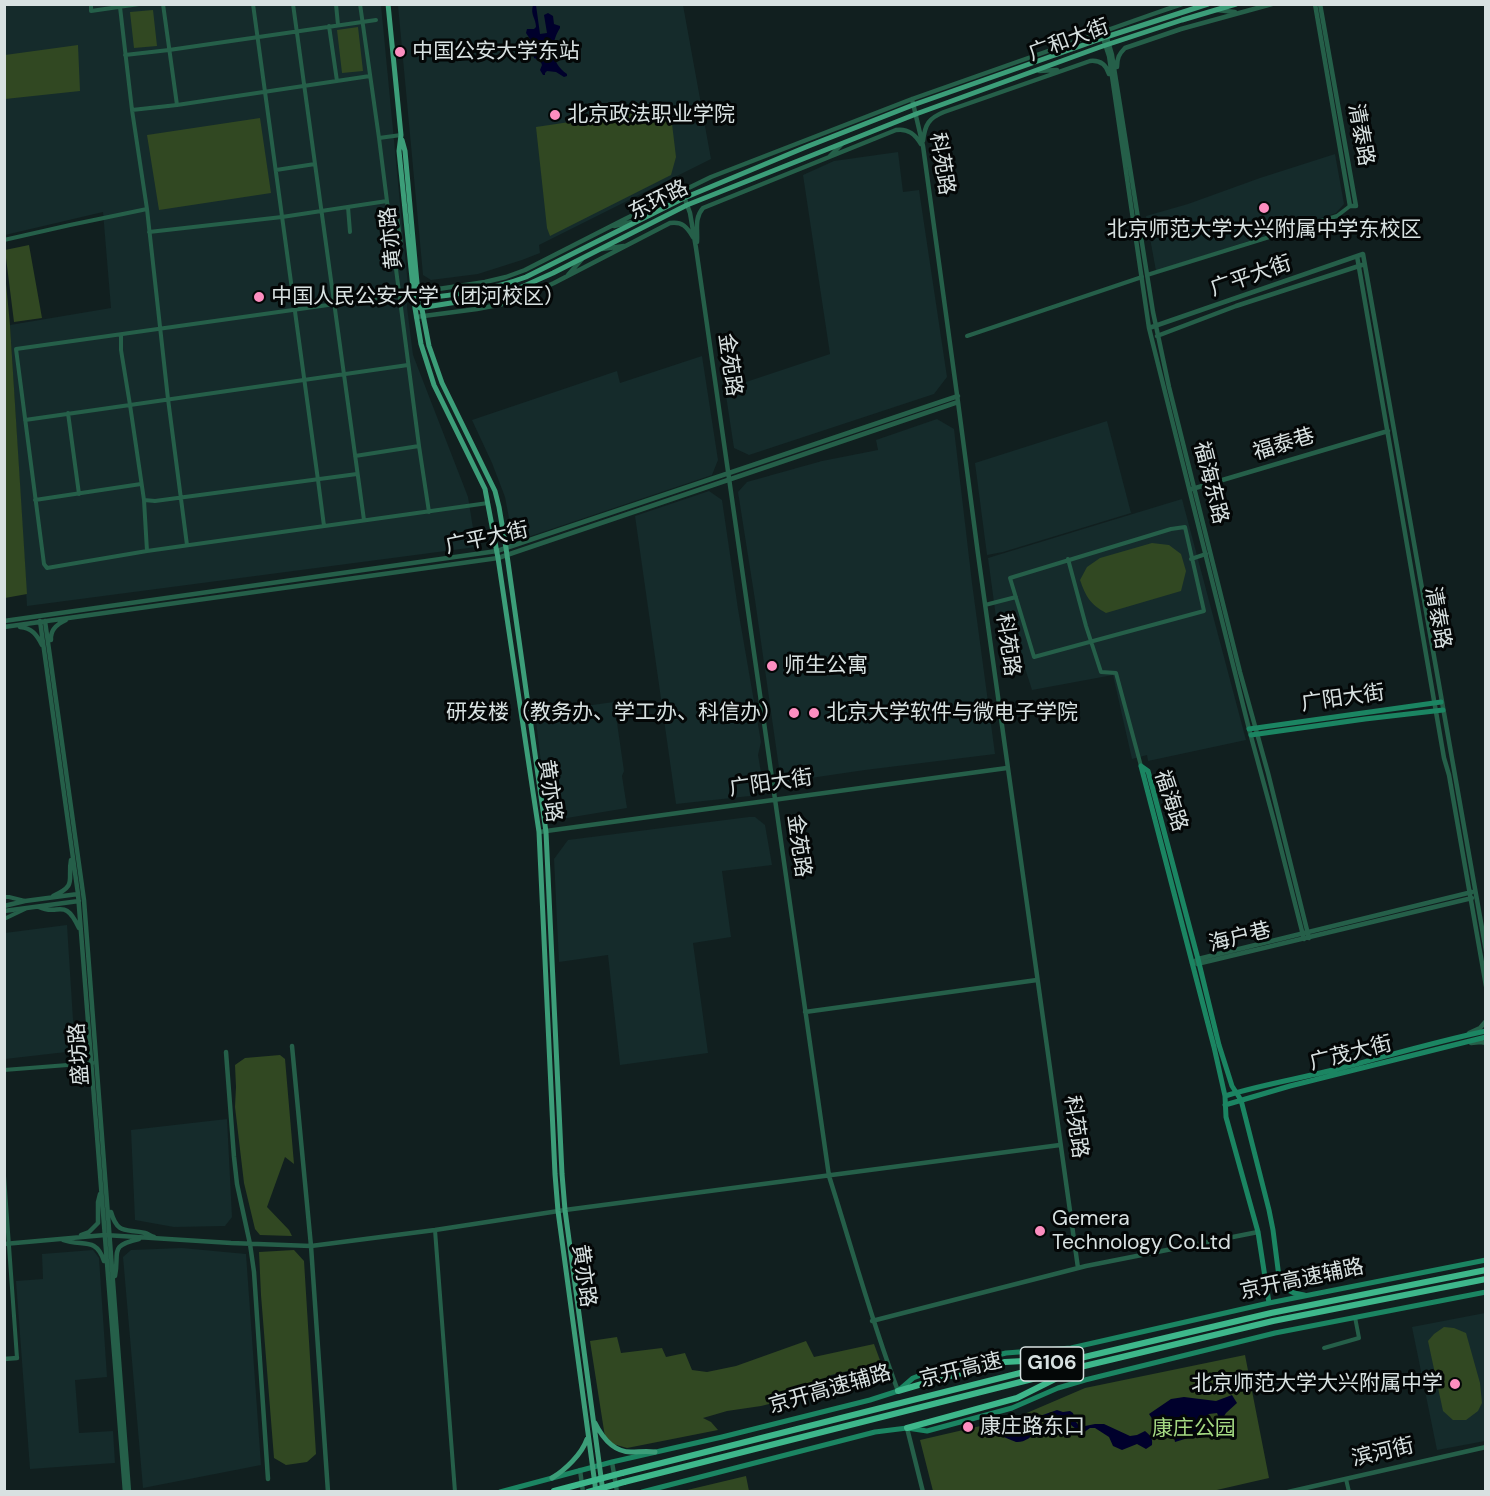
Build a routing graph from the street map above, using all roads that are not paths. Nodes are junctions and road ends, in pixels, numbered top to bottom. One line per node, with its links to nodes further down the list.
1 (91, 4): 15 (street)
2 (139, 4): 15 (street)
3 (163, 4): 28 (street)
4 (253, 4): 26 (street)
5 (293, 4): 23 (street)
6 (336, 4): 21 (street)
7 (360, 4): 20 (street)
8 (388, 4): 45 (main road, 黄亦路)
9 (1182, 4): 24 (street)
10 (1208, 4): 24 (main road, 广和大街)
11 (1236, 4): 16 (main road, 广和大街)
12 (1272, 4): 17 (street)
13 (1313, 4): 18 (street)
14 (1321, 4): 18 (street, 清泰路)
15 (120, 7): 30 (street)
16 (1214, 10): 17 (street); 25 (main road, 广和大街)
17 (1240, 12): 29 (street)
18 (1319, 17): 61 (street, 清泰路)
19 (376, 20): 20 (street)
20 (363, 22): 21 (street); 33 (street)
21 (338, 25): 22 (street)
22 (329, 26): 23 (street); 34 (street)
23 (297, 31): 26 (street); 35 (street)
24 (1104, 34): 27 (street, 福海东路); 38 (main road, 广和大街)
25 (1140, 34): 27 (main road, 广和大街); 29 (street)
26 (257, 37): 28 (street); 37 (street)
27 (1107, 45): 32 (main road, 广和大街); 36 (street, 福海东路)
28 (170, 50): 30 (street); 40 (street)
29 (1119, 53): 36 (street)
30 (125, 55): 41 (street)
31 (1063, 70): 32 (street); 36 (street); 43 (street)
32 (1036, 71): 39 (main road, 广和大街)
33 (370, 76): 34 (street); 48 (street)
34 (337, 81): 35 (street)
35 (304, 86): 37 (street); 55 (street)
36 (1116, 91): 83 (street, 福海东路)
37 (265, 92): 40 (street); 56 (street)
38 (913, 102): 42 (street, 科苑路); 44 (street); 51 (main road, 东环路)
39 (944, 104): 42 (main road, 广和大街); 43 (street)
40 (177, 105): 41 (street)
41 (132, 110): 64 (street)
42 (916, 114): 46 (main road, 东环路); 50 (street, 科苑路)
43 (932, 117): 50 (street)
44 (826, 132): 51 (street); 53 (street)
45 (400, 135): 48 (street); 85 (main road, 黄亦路)
46 (857, 137): 47 (street); 49 (main road, 东环路)
47 (879, 137): 50 (street); 54 (street)
48 (379, 138): 59 (street)
49 (844, 142): 54 (street); 57 (main road, 东环路)
50 (922, 146): 105 (street, 科苑路)
51 (806, 147): 52 (main road, 东环路)
52 (783, 157): 53 (street); 58 (main road, 东环路)
53 (761, 158): 58 (street)
54 (827, 158): 63 (street)
55 (315, 164): 56 (street); 65 (street)
56 (276, 170): 66 (street)
57 (716, 193): 60 (main road, 东环路); 63 (street)
58 (683, 194): 60 (street, 金苑路); 67 (main road, 东环路); 68 (street)
59 (387, 201): 62 (street); 86 (street)
60 (687, 205): 71 (street, 金苑路); 75 (main road, 东环路)
61 (1350, 206): 83 (street)
62 (348, 207): 65 (street); 70 (street)
63 (702, 208): 74 (street)
64 (147, 209): 69 (street); 72 (street)
65 (321, 211): 66 (street); 89 (street)
66 (282, 216): 69 (street); 92 (street)
67 (638, 221): 68 (street); 82 (main road, 东环路)
68 (608, 227): 78 (street)
69 (149, 232): 95 (street)
70 (350, 232)
71 (694, 238): 73 (street); 74 (street, 金苑路)
72 (4, 240)
73 (628, 245): 75 (street); 84 (street)
74 (696, 248): 113 (street, 金苑路)
75 (600, 249): 79 (main road, 东环路)
76 (1363, 254): 77 (street, 广平大街); 80 (street, 清泰路)
77 (1357, 256): 81 (street, 清泰路); 94 (street, 广平大街)
78 (547, 258): 82 (street); 85 (street)
79 (583, 258): 84 (street); 88 (main road, 东环路)
80 (1365, 264): 81 (street, 广平大街); 143 (street, 清泰路)
81 (1359, 266): 98 (street, 广平大街); 109 (street, 清泰路)
82 (534, 274): 87 (main road, 东环路)
83 (1144, 276): 94 (street, 福海东路); 96 (street, 福海东路); 99 (street)
84 (566, 277): 90 (street)
85 (416, 292): 87 (main road, 黄亦路)
86 (399, 295): 89 (street); 101 (street)
87 (417, 299): 91 (main road, 黄亦路)
88 (474, 299): 90 (street); 91 (main road, 东环路)
89 (334, 304): 92 (street); 102 (street)
90 (503, 304): 93 (street)
91 (418, 308): 93 (main road, 黄亦路)
92 (295, 309): 95 (street); 103 (street)
93 (420, 316): 121 (main road, 黄亦路); 126 (main road, 黄亦路)
94 (1156, 326): 96 (street, 广平大街); 98 (street, 福海东路)
95 (160, 328): 97 (street); 104 (street)
96 (1149, 328): 100 (street, 福海东路)
97 (121, 335): 106 (street); 108 (street)
98 (1158, 335): 100 (street, 广平大街); 116 (street, 福海东路)
99 (967, 336)
100 (1152, 338): 116 (street, 福海东路)
101 (408, 365): 102 (street); 110 (street)
102 (344, 374): 103 (street); 111 (street)
103 (304, 381): 104 (street); 114 (street)
104 (168, 399): 106 (street); 118 (street)
105 (958, 399): 113 (street, 广平大街); 134 (street, 科苑路)
106 (130, 405): 107 (street); 115 (street)
107 (68, 414): 108 (street); 117 (street)
108 (24, 420): 119 (street)
109 (1388, 431): 116 (street, 福泰巷); 143 (street, 清泰路)
110 (418, 446): 111 (street); 122 (street)
111 (355, 456): 112 (street)
112 (357, 474): 114 (street); 123 (street)
113 (729, 477): 126 (street, 广平大街); 130 (street, 广平大街); 148 (street, 金苑路)
114 (318, 480): 118 (street); 124 (street)
115 (141, 484): 117 (street); 120 (street)
116 (1192, 489): 129 (street, 福海东路); 145 (street, 福海东路)
117 (79, 494): 119 (street)
118 (181, 498): 120 (street); 125 (street)
119 (35, 500): 127 (street)
120 (144, 500): 127 (street)
121 (488, 502): 122 (street); 128 (main road, 黄亦路)
122 (429, 512): 123 (street)
123 (364, 520): 124 (street)
124 (324, 526): 125 (street)
125 (187, 545): 127 (street)
126 (506, 548): 128 (street, 广平大街); 130 (main road, 黄亦路)
127 (147, 551)
128 (497, 554): 130 (street, 广平大街); 135 (street, 广平大街); 136 (street, 广平大街); 149 (main road, 黄亦路)
129 (1206, 554): 132 (street); 145 (street, 福海东路)
130 (507, 556): 150 (main road, 黄亦路)
131 (1068, 559): 132 (street); 133 (street); 140 (street)
132 (1191, 559): 140 (street)
133 (1016, 597): 134 (street); 140 (street)
134 (985, 605): 147 (street, 科苑路)
135 (42, 615): 137 (street, 广平大街); 138 (street, 盛坊路)
136 (74, 617): 138 (street, 广平大街); 142 (street)
137 (4, 621)
138 (42, 622): 139 (street, 广平大街); 141 (street, 盛坊路); 142 (street, 盛坊路)
139 (7, 627): 141 (street)
140 (1091, 642): 146 (street)
141 (44, 650): 151 (street, 盛坊路)
142 (51, 664): 152 (street, 盛坊路)
143 (1438, 703): 144 (street, 清泰路); 145 (main road, 广阳大街)
144 (1440, 711): 145 (main road, 广阳大街); 153 (street, 清泰路)
145 (1253, 732): 164 (street, 福海东路)
146 (1141, 766): 166 (main road, 福海路); 167 (main road, 福海路)
147 (1008, 768): 148 (street, 广阳大街); 168 (street, 科苑路)
148 (775, 801): 150 (street, 广阳大街); 170 (street, 金苑路)
149 (539, 832): 150 (street, 广阳大街); 190 (main road, 黄亦路)
150 (546, 832): 190 (main road, 黄亦路)
151 (73, 854): 152 (street, 盛坊路); 155 (street)
152 (80, 894): 155 (street); 157 (street, 盛坊路)
153 (1472, 895): 164 (street, 海户巷); 165 (street, 清泰路); 169 (street, 清泰路)
154 (4, 897): 156 (street)
155 (48, 898): 156 (street)
156 (25, 901): 158 (street)
157 (81, 901): 159 (street); 163 (street, 盛坊路); 179 (street, 盛坊路)
158 (4, 906)
159 (39, 907): 160 (street); 163 (street)
160 (26, 908): 161 (street); 162 (street)
161 (4, 911)
162 (4, 919)
163 (80, 931): 179 (street, 盛坊路)
164 (1306, 936): 166 (street, 海户巷)
165 (1485, 951)
166 (1199, 962): 167 (street, 海户巷); 181 (main road, 福海路)
167 (1192, 963): 182 (main road, 福海路)
168 (1037, 980): 170 (street); 185 (street, 科苑路)
169 (1485, 986)
170 (805, 1012): 187 (street, 金苑路)
171 (1485, 1021): 173 (street)
172 (1485, 1031): 173 (main road, 广茂大街)
173 (1464, 1035): 181 (main road, 广茂大街)
174 (1485, 1037): 176 (main road, 广茂大街)
175 (1485, 1043): 176 (street)
176 (1459, 1044): 183 (main road, 广茂大街)
177 (292, 1046): 200 (street)
178 (226, 1052): 199 (street)
179 (94, 1063): 180 (street); 188 (street, 盛坊路); 189 (street, 盛坊路)
180 (4, 1070)
181 (1237, 1092): 182 (main road, 广茂大街); 183 (main road, 福海路)
182 (1225, 1096): 184 (main road, 福海路)
183 (1241, 1100): 184 (main road, 广茂大街); 208 (main road, 福海路)
184 (1225, 1105): 192 (main road, 福海路)
185 (1060, 1144): 187 (street); 202 (street, 科苑路)
186 (4, 1176): 198 (street)
187 (829, 1176): 190 (street); 211 (street, 金苑路)
188 (101, 1191): 193 (street, 盛坊路); 194 (street)
189 (108, 1204): 193 (street, 盛坊路); 196 (street)
190 (562, 1211): 191 (street); 218 (main road, 黄亦路); 220 (main road, 黄亦路)
191 (435, 1230): 200 (street); 232 (street)
192 (1257, 1232): 202 (street); 209 (main road, 福海路)
193 (108, 1235): 194 (street); 195 (street); 203 (street, 盛坊路); 206 (street, 盛坊路)
194 (74, 1238): 197 (street)
195 (146, 1238): 196 (street); 206 (street)
196 (156, 1238): 199 (street)
197 (60, 1239): 198 (street); 203 (street)
198 (7, 1244): 213 (street)
199 (250, 1244): 200 (street); 228 (street)
200 (311, 1246): 231 (street)
201 (1485, 1260): 208 (main road, 京开高速辅路)
202 (1078, 1268): 211 (street)
203 (107, 1270): 230 (street, 盛坊路)
204 (1485, 1270): 215 (highway, 京开高速 / G106)
205 (1485, 1280): 216 (highway, 京开高速 / G106)
206 (114, 1284): 230 (street, 盛坊路)
207 (1485, 1292): 210 (main road)
208 (1306, 1295): 209 (main road, 京开高速辅路)
209 (1269, 1303): 217 (main road, 京开高速辅路)
210 (1355, 1317): 212 (street); 219 (main road)
211 (872, 1320): 217 (street, 金苑路)
212 (1324, 1348)
213 (17, 1358): 214 (street)
214 (4, 1359)
215 (1076, 1359): 217 (highway); 234 (highway, 京开高速 / G106, bridge)
216 (1076, 1368): 219 (highway); 236 (highway, 京开高速 / G106, bridge)
217 (897, 1391): 222 (main road, 京开高速辅路)
218 (593, 1418): 222 (main road); 224 (main road, 黄亦路)
219 (907, 1428): 240 (main road); 241 (street)
220 (588, 1434): 225 (main road, 黄亦路); 227 (main road)
221 (1485, 1447): 229 (street, 滨河街)
222 (655, 1452): 223 (main road, 京开高速辅路)
223 (612, 1462): 224 (main road, 京开高速辅路); 239 (street)
224 (599, 1465): 225 (main road, 京开高速辅路); 238 (main road, 黄亦路)
225 (592, 1467): 226 (main road, 京开高速辅路); 237 (main road, 黄亦路)
226 (580, 1470): 227 (main road, 京开高速辅路); 235 (street)
227 (552, 1478): 233 (main road, 京开高速辅路)
228 (268, 1479)
229 (1346, 1479): 242 (street, 滨河街); 243 (street)
230 (127, 1491)
231 (328, 1491)
232 (455, 1491)
233 (500, 1491)
234 (553, 1491)
235 (583, 1491)
236 (588, 1491)
237 (596, 1491)
238 (603, 1491)
239 (617, 1491)
240 (642, 1491)
241 (923, 1491)
242 (1288, 1491)
243 (1349, 1491)

